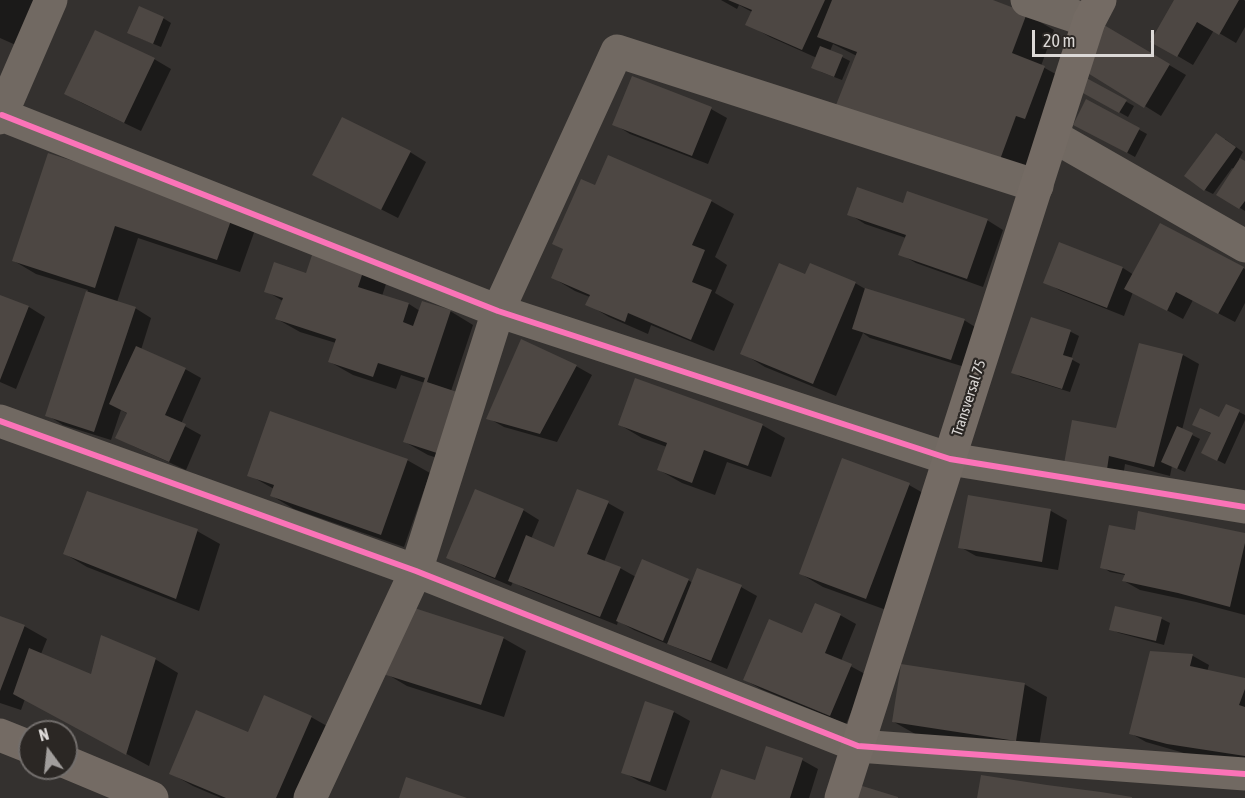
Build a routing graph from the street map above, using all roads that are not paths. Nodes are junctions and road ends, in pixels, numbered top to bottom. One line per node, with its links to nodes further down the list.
1 (51, 0): 4 (street)
2 (1027, 0): 3 (street)
3 (1094, 11): 5 (street, Transversal 75)
4 (1, 117): 8 (street)
5 (1053, 136): 6 (street, Transversal 75); 7 (street)
6 (1037, 186): 8 (street); 10 (street, Transversal 75)
7 (1245, 246)
8 (498, 311): 10 (street); 12 (street)
9 (0, 421): 12 (street)
10 (950, 459): 11 (street); 15 (street, Transversal 75)
11 (1245, 507)
12 (416, 571): 15 (street); 19 (street)
13 (0, 735): 14 (street)
14 (18, 742)
15 (858, 746): 17 (street); 20 (street, Transversal 75)
16 (78, 767): 18 (street)
17 (1245, 774)
18 (152, 798)
19 (310, 798)
20 (841, 798)

